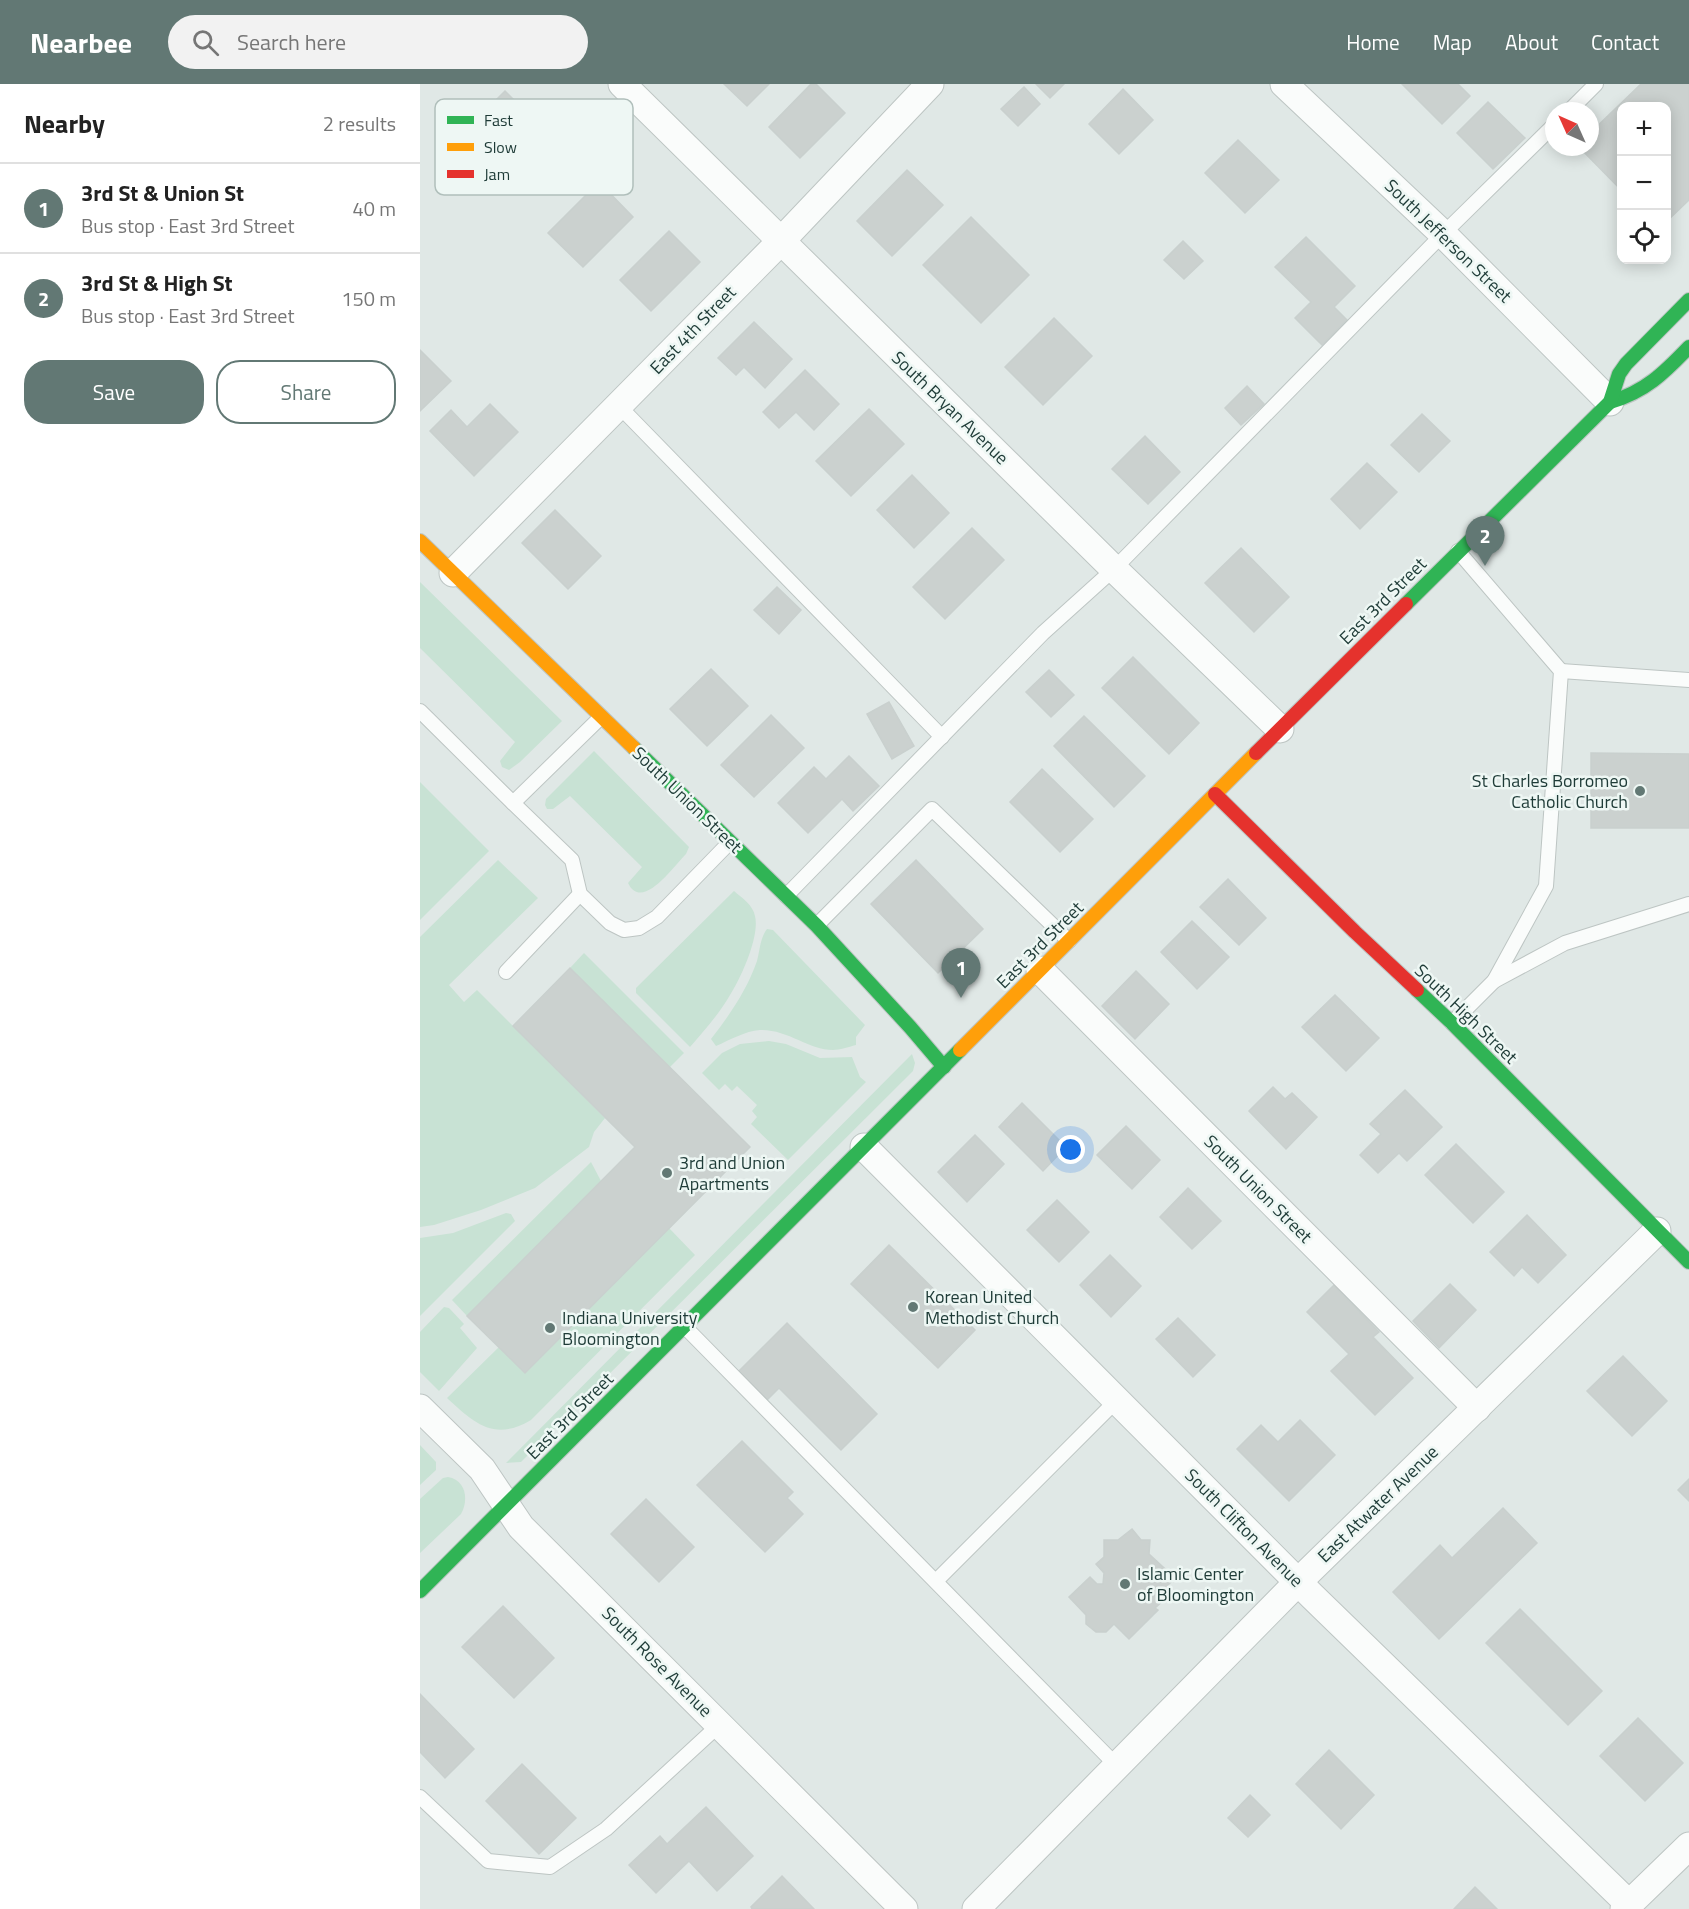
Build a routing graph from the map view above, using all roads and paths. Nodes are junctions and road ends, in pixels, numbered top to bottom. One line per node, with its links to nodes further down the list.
1 (622, 84): 8 (street, South Bryan Avenue)
2 (930, 84): 8 (street, East 4th Street)
3 (1284, 84): 7 (street, South Jefferson Street)
4 (1596, 84): 5 (lane)
5 (1578, 102)
6 (1545, 134): 7 (lane)
7 (1443, 234): 11 (street, South Jefferson Street); 15 (lane)
8 (781, 241): 12 (street, East 4th Street); 15 (street, South Bryan Avenue)
9 (1689, 300): 11 (main road, East 3rd Street)
10 (1689, 347): 11 (main road, East 3rd Street)
11 (1610, 402): 14 (main road, East 3rd Street)
12 (619, 406): 16 (street, East 4th Street); 22 (lane)
13 (420, 541): 16 (main road, South Union Street)
14 (1458, 551): 17 (lane); 21 (main road, East 3rd Street)
15 (1114, 569): 21 (street, South Bryan Avenue); 22 (lane)
16 (453, 573): 20 (main road, South Union Street)
17 (1561, 671): 18 (lane); 33 (lane)
18 (1689, 680)
19 (420, 711): 24 (lane)
20 (602, 717): 24 (lane); 25 (main road, South Union Street)
21 (1280, 729): 23 (main road, East 3rd Street)
22 (942, 737): 27 (lane)
23 (1215, 794): 30 (main road, East 3rd Street); 34 (main road, South High Street)
24 (513, 803): 26 (lane)
25 (730, 842): 26 (lane); 27 (main road, South Union Street)
26 (580, 894): 32 (lane)
27 (786, 896): 29 (main road, South Union Street)
28 (1689, 904): 33 (lane)
29 (817, 926): 30 (lane); 35 (main road, South Union Street)
30 (1069, 942): 31 (main road, East 3rd Street)
31 (1040, 970): 35 (main road, East 3rd Street); 42 (street, South Union Street)
32 (506, 972)
33 (1494, 981): 34 (lane)
34 (1452, 1023): 37 (main road, South High Street)
35 (944, 1067): 36 (main road, East 3rd Street)
36 (864, 1147): 39 (main road, East 3rd Street); 40 (street, South Clifton Avenue)
37 (1657, 1231): 38 (main road, South High Street); 42 (street, East Atwater Avenue)
38 (1689, 1262)
39 (685, 1327): 43 (main road, East 3rd Street); 44 (lane)
40 (1117, 1400): 44 (lane); 45 (street, South Clifton Avenue)
41 (420, 1408): 43 (street, South Rose Avenue)
42 (1477, 1408): 45 (street, East Atwater Avenue)
43 (506, 1505): 46 (main road, East 3rd Street); 47 (street, South Rose Avenue)
44 (936, 1581): 48 (lane)
45 (1298, 1582): 48 (street, East Atwater Avenue); 51 (street, South Clifton Avenue)
46 (420, 1591)
47 (719, 1725): 49 (lane); 52 (street, South Rose Avenue)
48 (1117, 1766): 53 (street, East Atwater Avenue)
49 (420, 1797)
50 (1689, 1846): 51 (street)
51 (1627, 1906)
52 (903, 1909)
53 (976, 1909)

